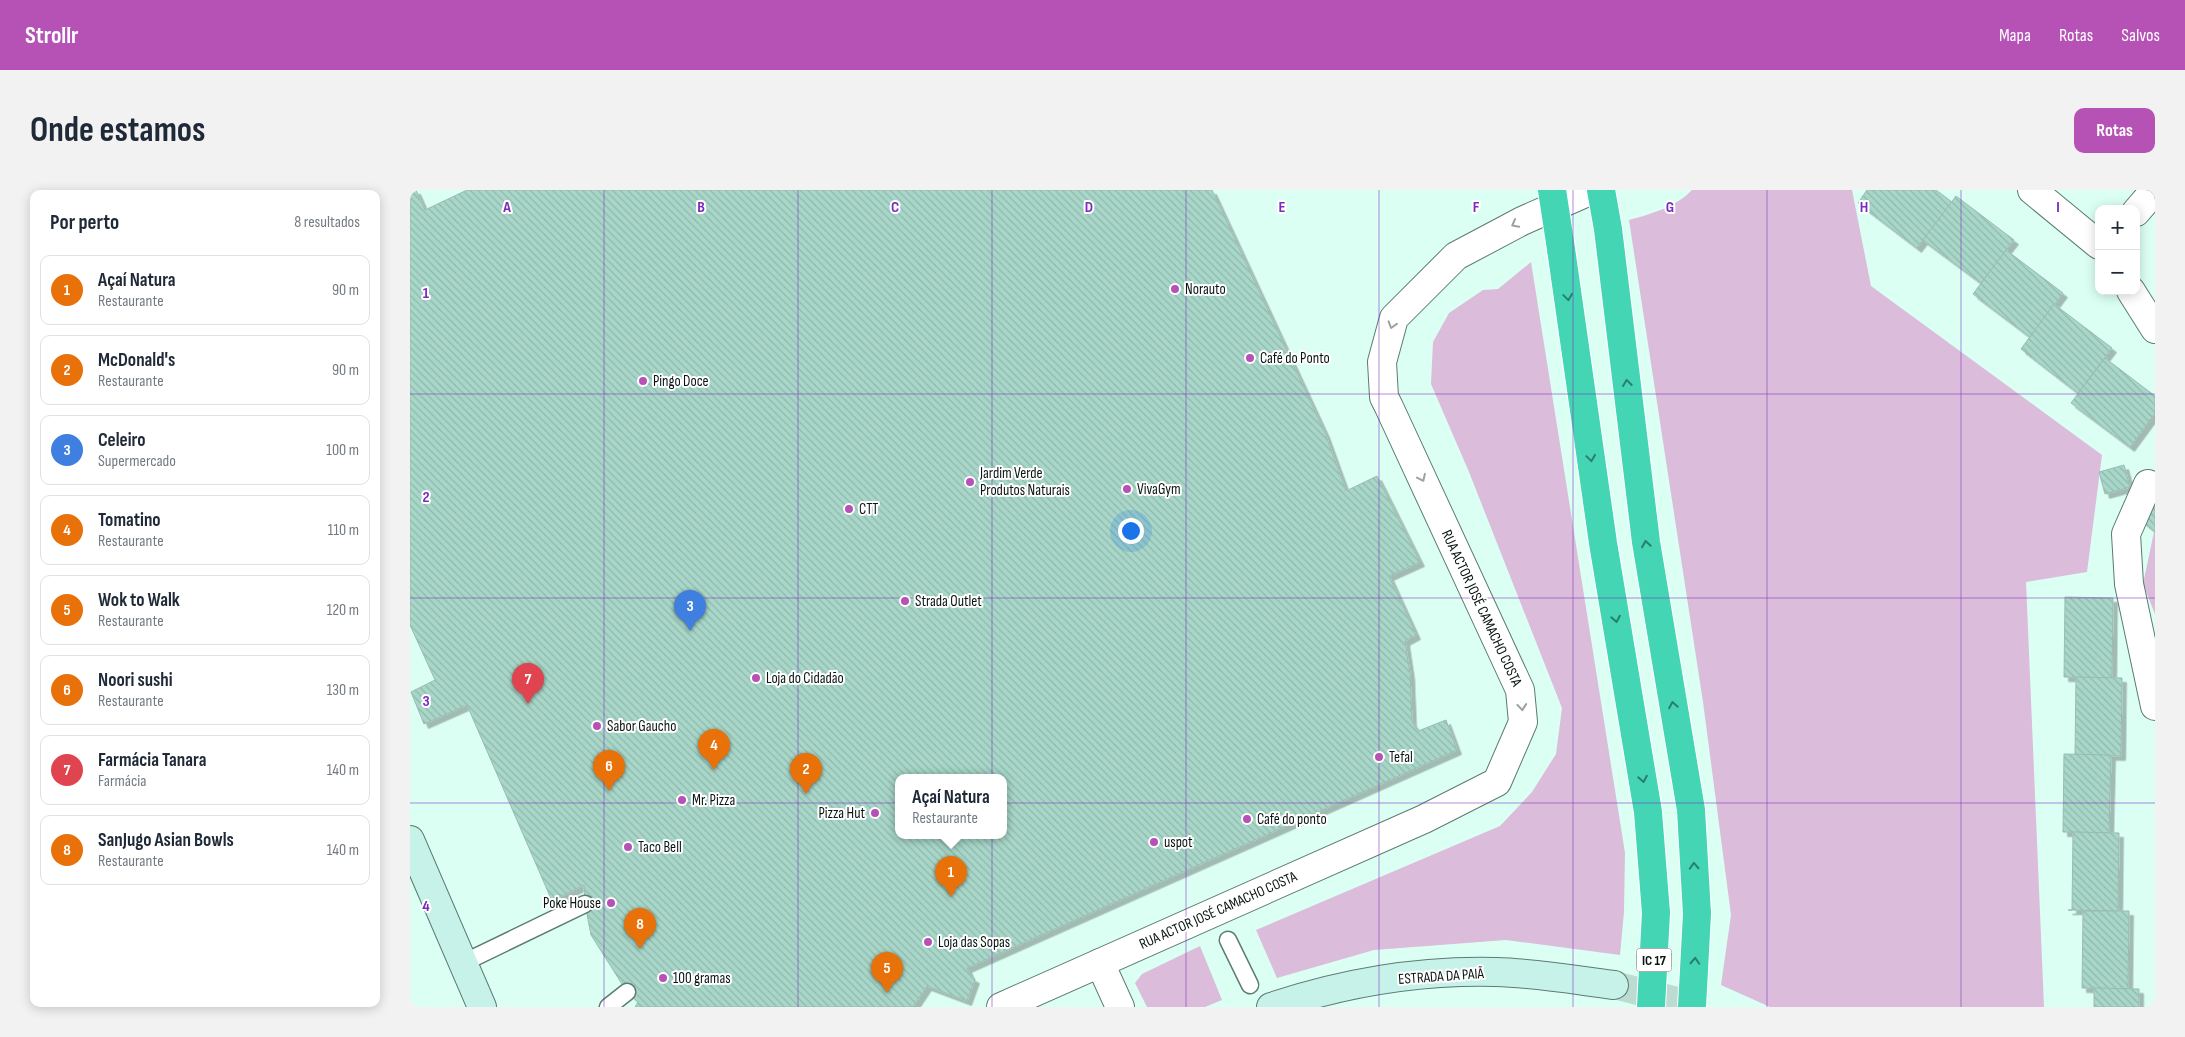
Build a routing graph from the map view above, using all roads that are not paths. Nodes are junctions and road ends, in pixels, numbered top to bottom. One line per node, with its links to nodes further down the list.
1 (1552, 190): 25 (highway, IC 17, one-way to 25, bridge)
2 (1592, 190): 16 (street, RUA ACTOR JOSÉ CAMACHO COSTA, one-way to 16)
3 (1601, 190): 26 (highway, one-way to 3, bridge)
4 (2032, 190): 7 (street)
5 (2155, 190): 6 (street)
6 (2140, 207)
7 (2095, 242)
8 (2133, 295): 9 (street)
9 (2155, 329)
10 (2148, 484): 11 (street)
11 (2155, 706)
12 (410, 840): 15 (street)
13 (585, 904): 15 (lane)
14 (1228, 940): 17 (lane)
15 (463, 963): 21 (street)
16 (1100, 963): 23 (street, RUA ACTOR JOSÉ CAMACHO COSTA); 24 (street)
17 (1250, 985)
18 (1614, 986): 20 (street, ESTRADA DA PAIÃ)
19 (627, 992): 22 (lane)
20 (1283, 1003)
21 (482, 1007)
22 (608, 1007)
23 (1001, 1007)
24 (1120, 1007)
25 (1651, 1007)
26 (1692, 1007)

